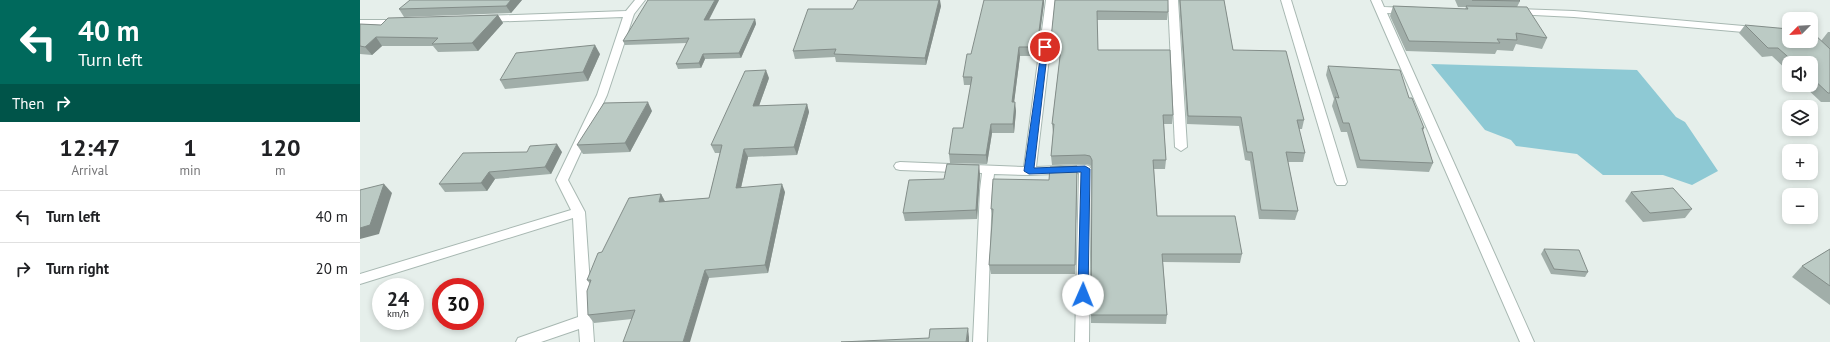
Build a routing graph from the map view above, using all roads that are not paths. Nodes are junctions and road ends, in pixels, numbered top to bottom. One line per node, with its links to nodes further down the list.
1 (640, 0): 8 (street)
2 (1051, 0): 16 (street)
3 (1173, 0): 13 (street)
4 (1286, 0): 17 (street)
5 (1378, 5): 6 (street); 25 (street)
6 (1419, 11)
7 (1508, 12): 12 (street)
8 (629, 14): 9 (street); 18 (street)
9 (473, 20)
10 (411, 22): 11 (street)
11 (360, 23)
12 (1782, 32)
13 (1182, 147)
14 (900, 166): 15 (street)
15 (989, 169): 16 (street); 23 (street)
16 (1029, 171): 24 (street)
17 (1341, 182)
18 (579, 212): 19 (street); 20 (street)
19 (360, 279)
20 (585, 321): 21 (street); 22 (street)
21 (523, 342)
22 (587, 342)
23 (980, 342)
24 (1082, 342)
25 (1527, 342)

